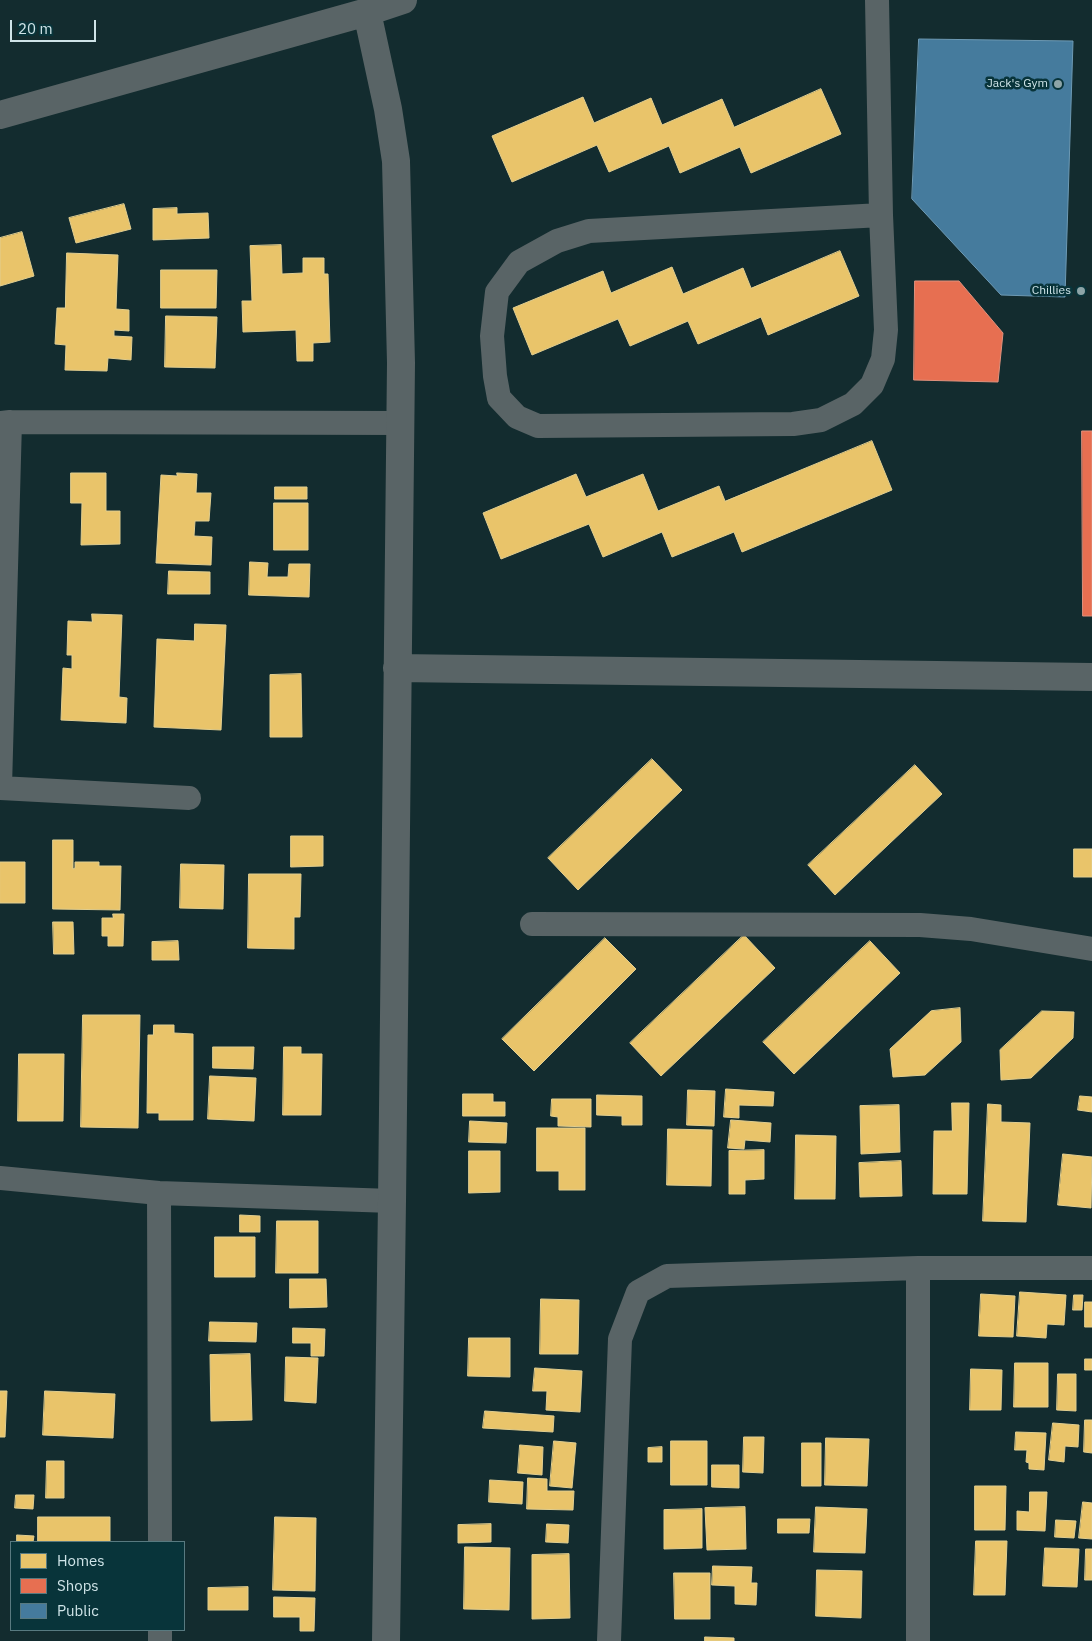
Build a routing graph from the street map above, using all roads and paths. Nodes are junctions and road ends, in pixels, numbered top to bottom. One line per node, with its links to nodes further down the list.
1 (403, 0): 3 (street)
2 (877, 0): 5 (street)
3 (367, 12): 4 (street); 7 (street)
4 (0, 115)
5 (881, 215): 5 (street)
6 (5, 422): 7 (street); 10 (street)
7 (400, 423): 8 (street)
8 (397, 668): 9 (street); 16 (street)
9 (1092, 677)
10 (0, 788): 11 (street)
11 (189, 798)
12 (532, 924): 13 (street)
13 (1092, 949)
14 (0, 1178): 15 (street)
15 (159, 1193): 16 (street); 19 (street)
16 (392, 1201): 20 (street)
17 (918, 1268): 18 (street); 21 (street); 22 (street)
18 (1092, 1268)
19 (160, 1541)
20 (386, 1641)
21 (609, 1641)
22 (918, 1641)

